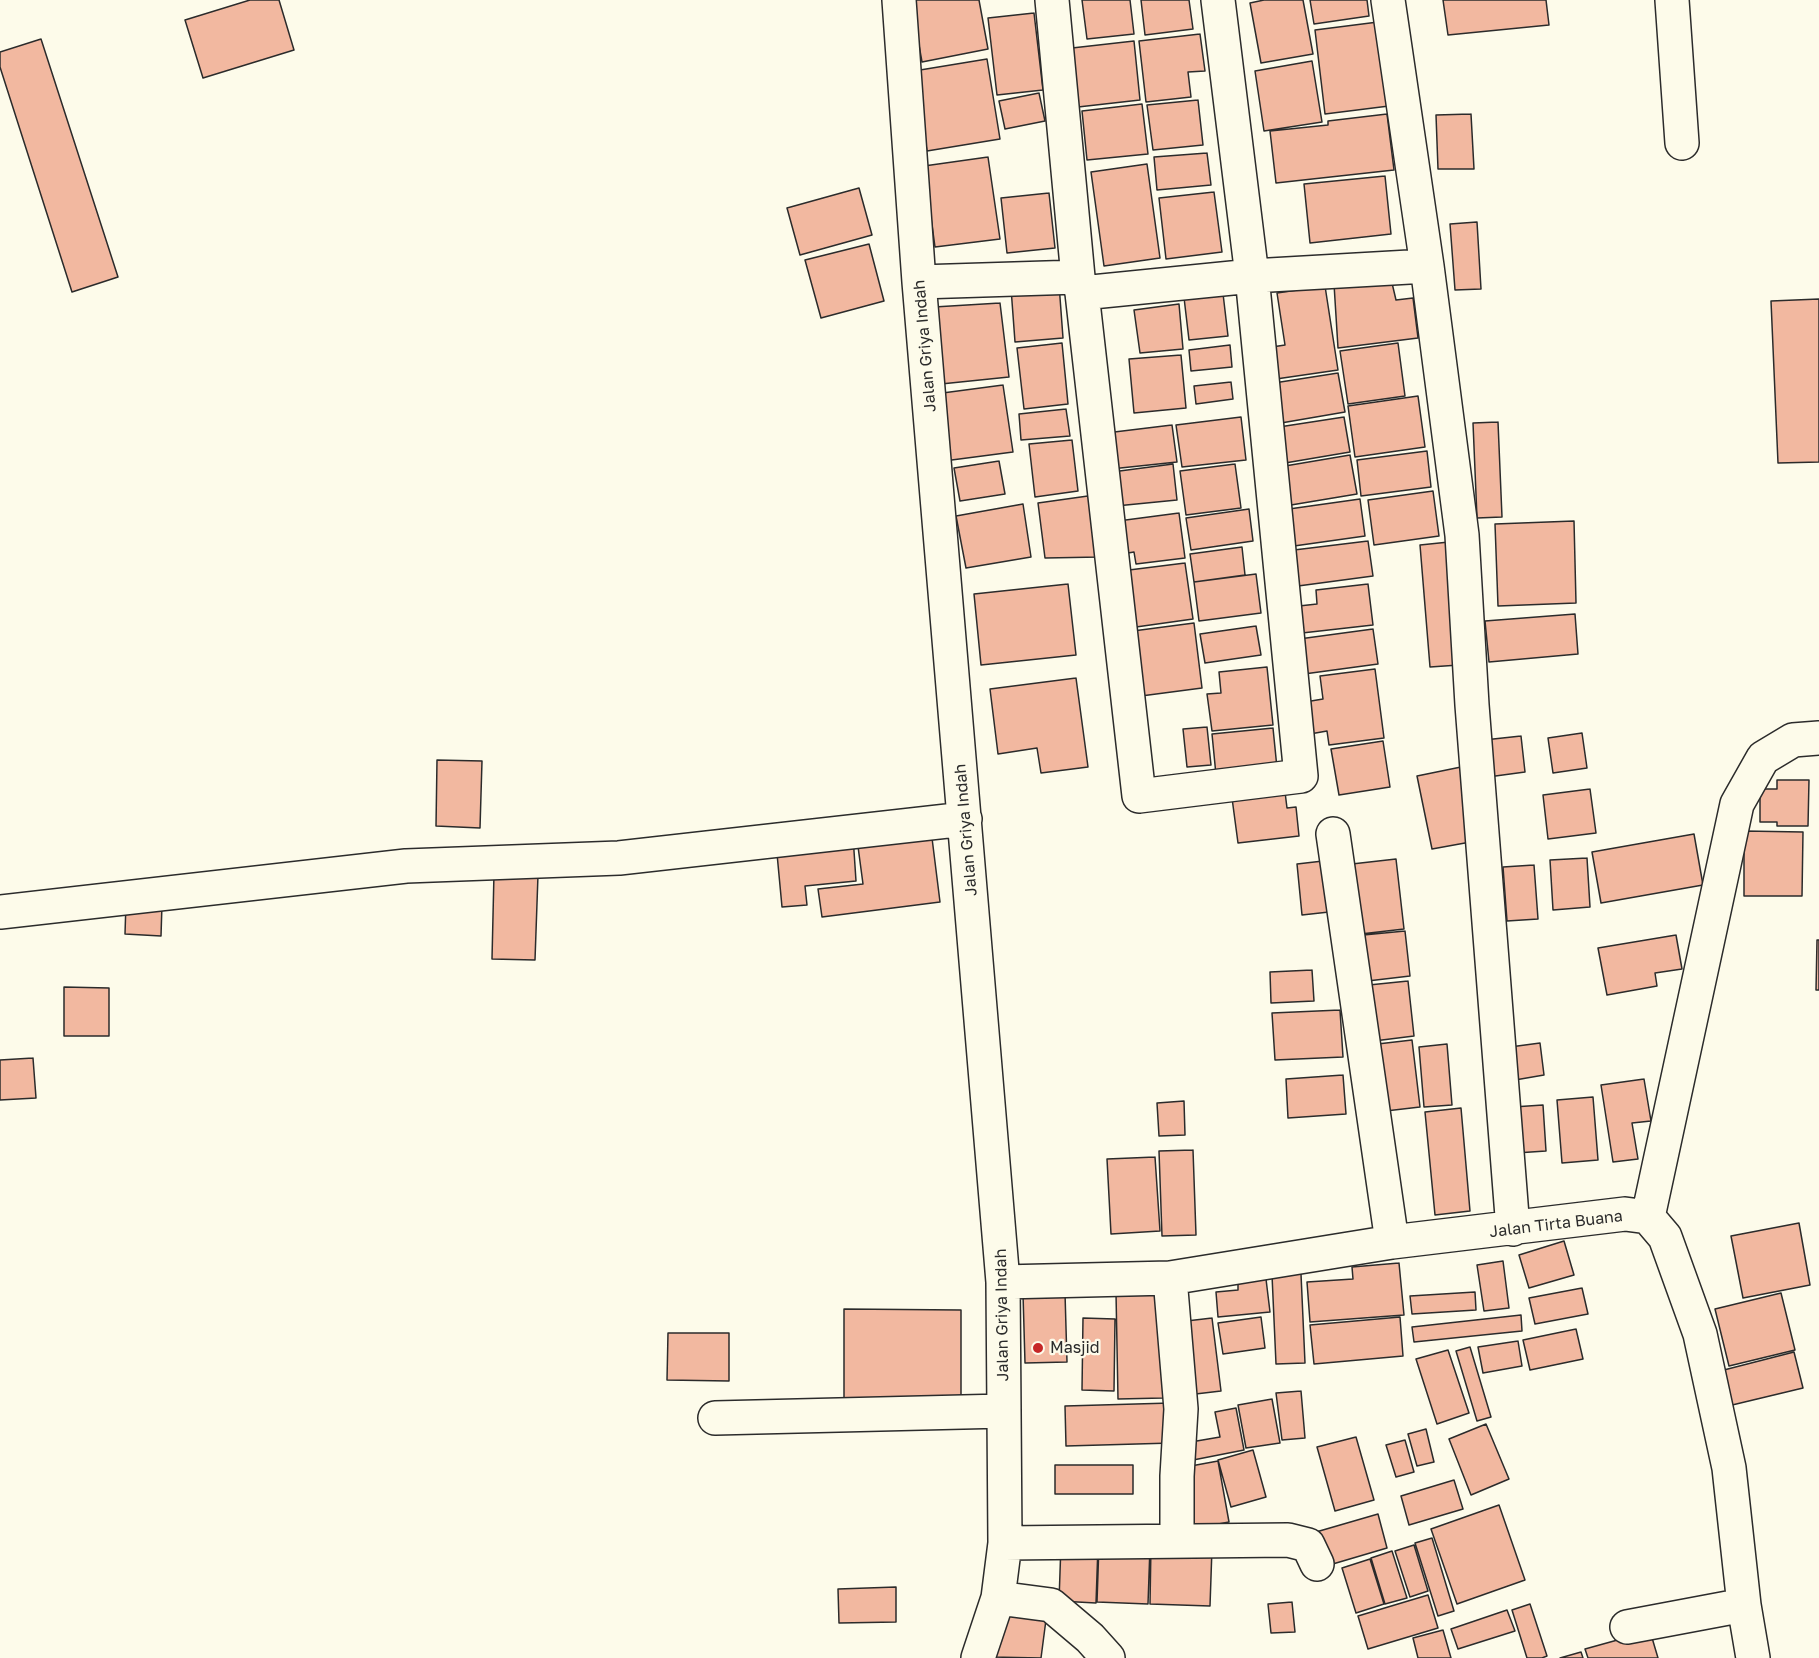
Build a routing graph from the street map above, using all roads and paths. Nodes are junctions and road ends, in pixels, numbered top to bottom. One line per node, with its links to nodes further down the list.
1 (899, 0): 9 (street, Jalan Griya Indah)
2 (1052, 0): 10 (street)
3 (1218, 0): 8 (street)
4 (1388, 0): 7 (street)
5 (1672, 0): 6 (street)
6 (1682, 143)
7 (1427, 266): 8 (street); 16 (street)
8 (1252, 276): 10 (street); 10 (street)
9 (919, 282): 10 (street); 12 (street, Jalan Griya Indah)
10 (1080, 285)
11 (1819, 738): 15 (street)
12 (965, 819): 14 (street); 19 (street, Jalan Griya Indah)
13 (1333, 834): 17 (street)
14 (0, 912)
15 (1648, 1217): 16 (street, Jalan Tirta Buana); 26 (street)
16 (1513, 1228): 17 (street, Jalan Tirta Buana)
17 (1392, 1242): 18 (street, Jalan Tirta Buana)
18 (1170, 1278): 19 (street, Jalan Tirta Buana); 22 (street)
19 (1003, 1282): 20 (street, Jalan Griya Indah)
20 (1004, 1411): 21 (street); 23 (street, Jalan Griya Indah)
21 (715, 1418)
22 (1177, 1540): 23 (street); 24 (street)
23 (1005, 1543): 25 (street, Jalan Griya Indah)
24 (1317, 1564)
25 (998, 1598): 28 (street, Jalan Griya Indah); 29 (street)
26 (1744, 1605): 27 (street); 30 (street)
27 (1628, 1627)
28 (978, 1658)
29 (1108, 1658)
30 (1753, 1658)

